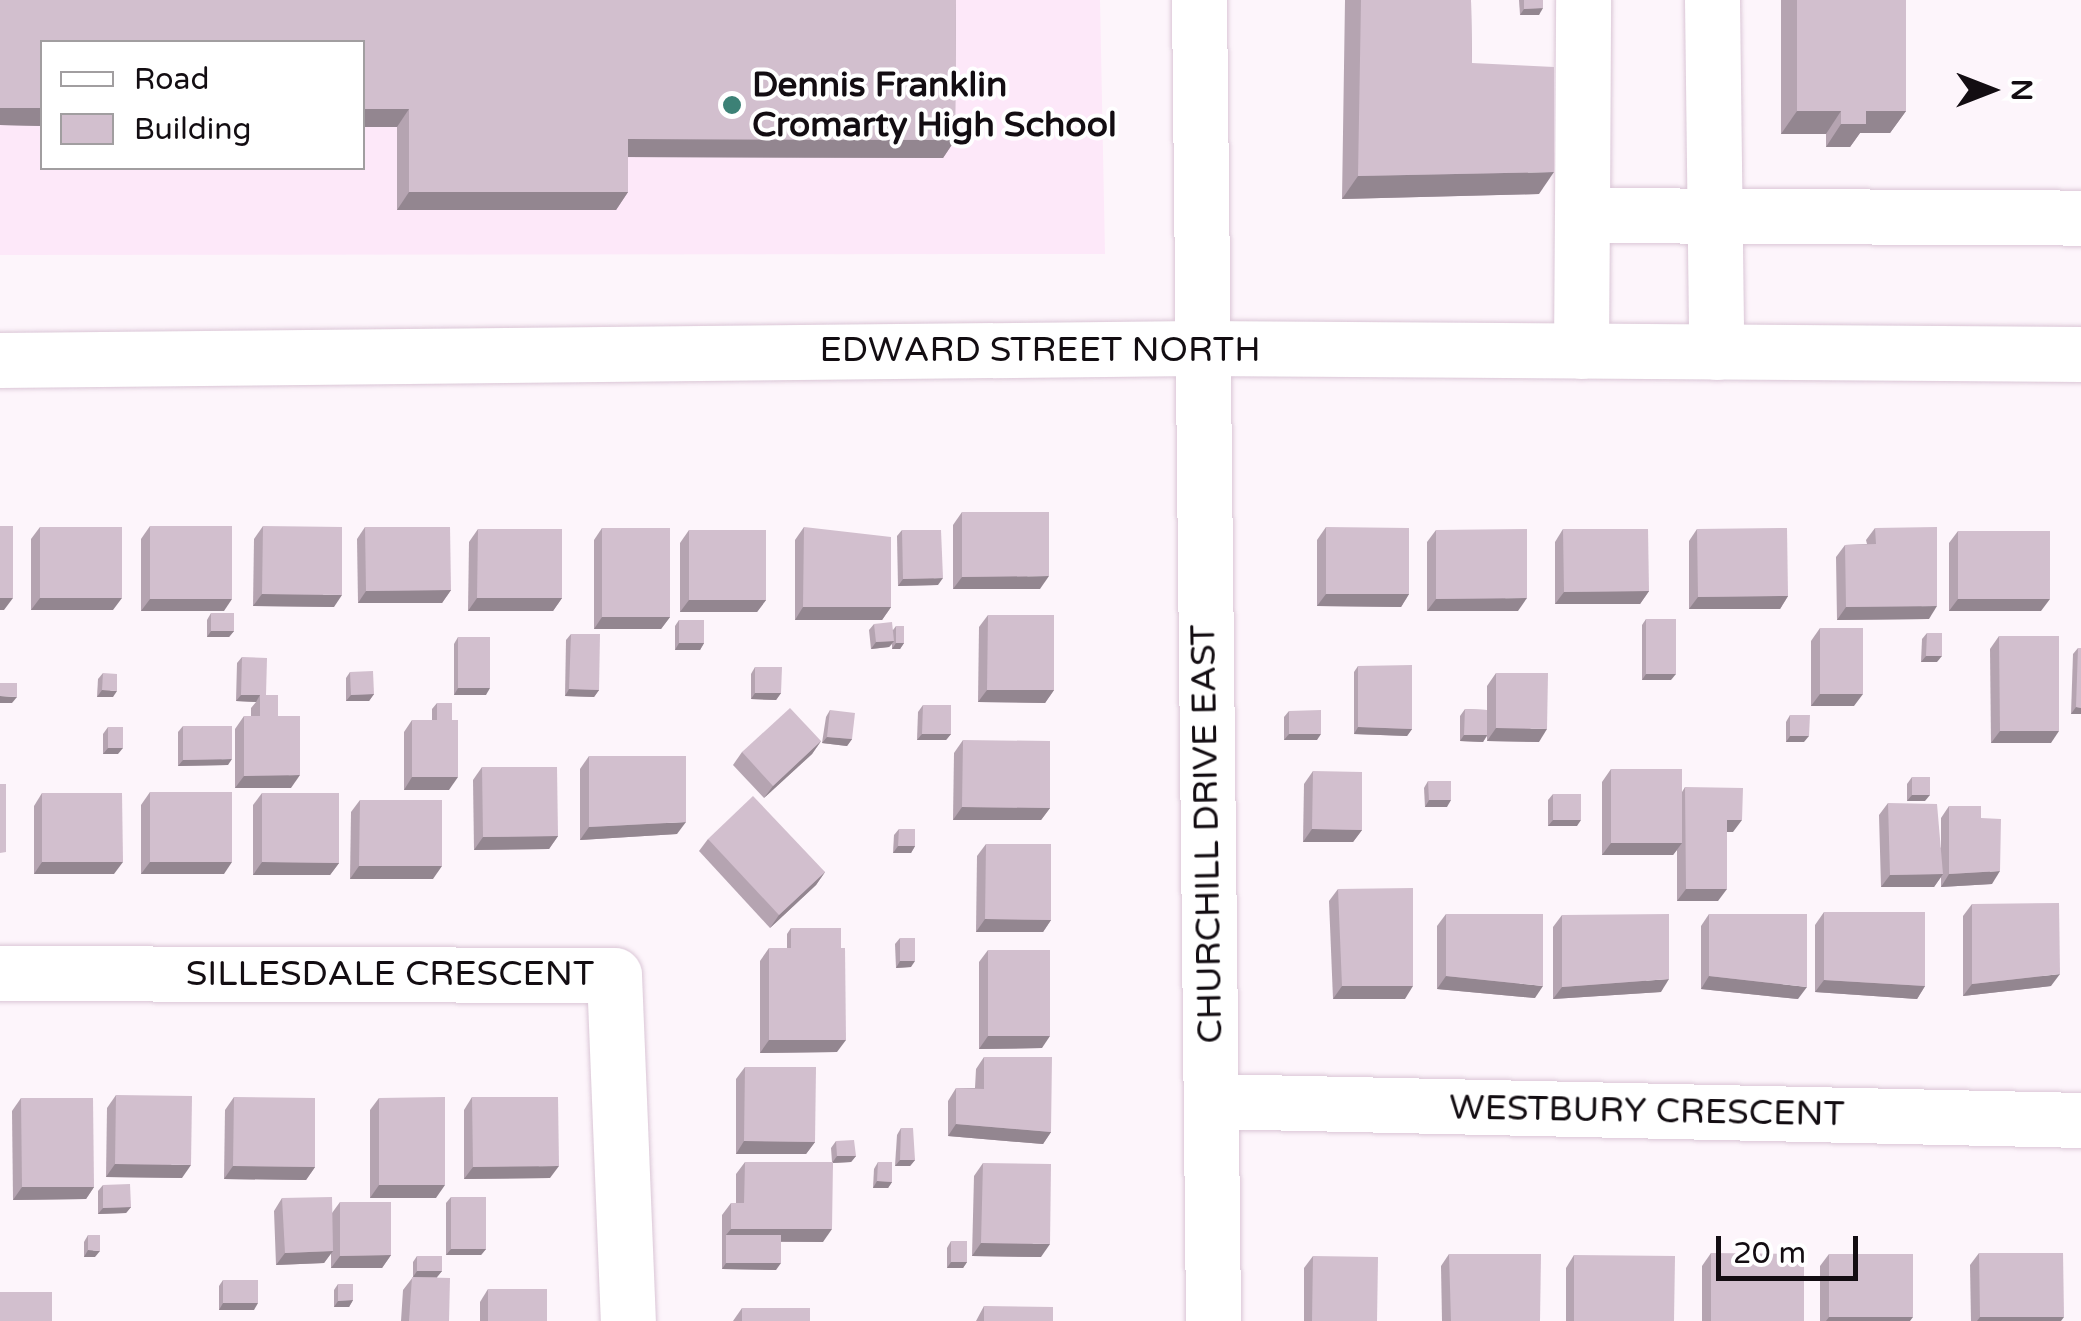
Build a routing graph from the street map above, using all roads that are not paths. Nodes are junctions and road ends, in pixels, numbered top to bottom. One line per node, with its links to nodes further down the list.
1 (1199, 0): 7 (street, CHURCHILL DRIVE EAST)
2 (1583, 0): 4 (street)
3 (1712, 0): 5 (street)
4 (1582, 215): 5 (street); 8 (street)
5 (1715, 217): 6 (street); 9 (street)
6 (2081, 218)
7 (1197, 348): 8 (street, EDWARD STREET NORTH); 11 (street, EDWARD STREET NORTH); 13 (street, CHURCHILL DRIVE EAST)
8 (1581, 350): 9 (street, EDWARD STREET NORTH)
9 (1716, 352): 10 (street, EDWARD STREET NORTH)
10 (2081, 354)
11 (0, 360)
12 (0, 973): 15 (street, SILLESDALE CRESCENT)
13 (1212, 1101): 14 (street, WESTBURY CRESCENT); 16 (street, CHURCHILL DRIVE EAST)
14 (2081, 1120)
15 (628, 1321)
16 (1214, 1321)

